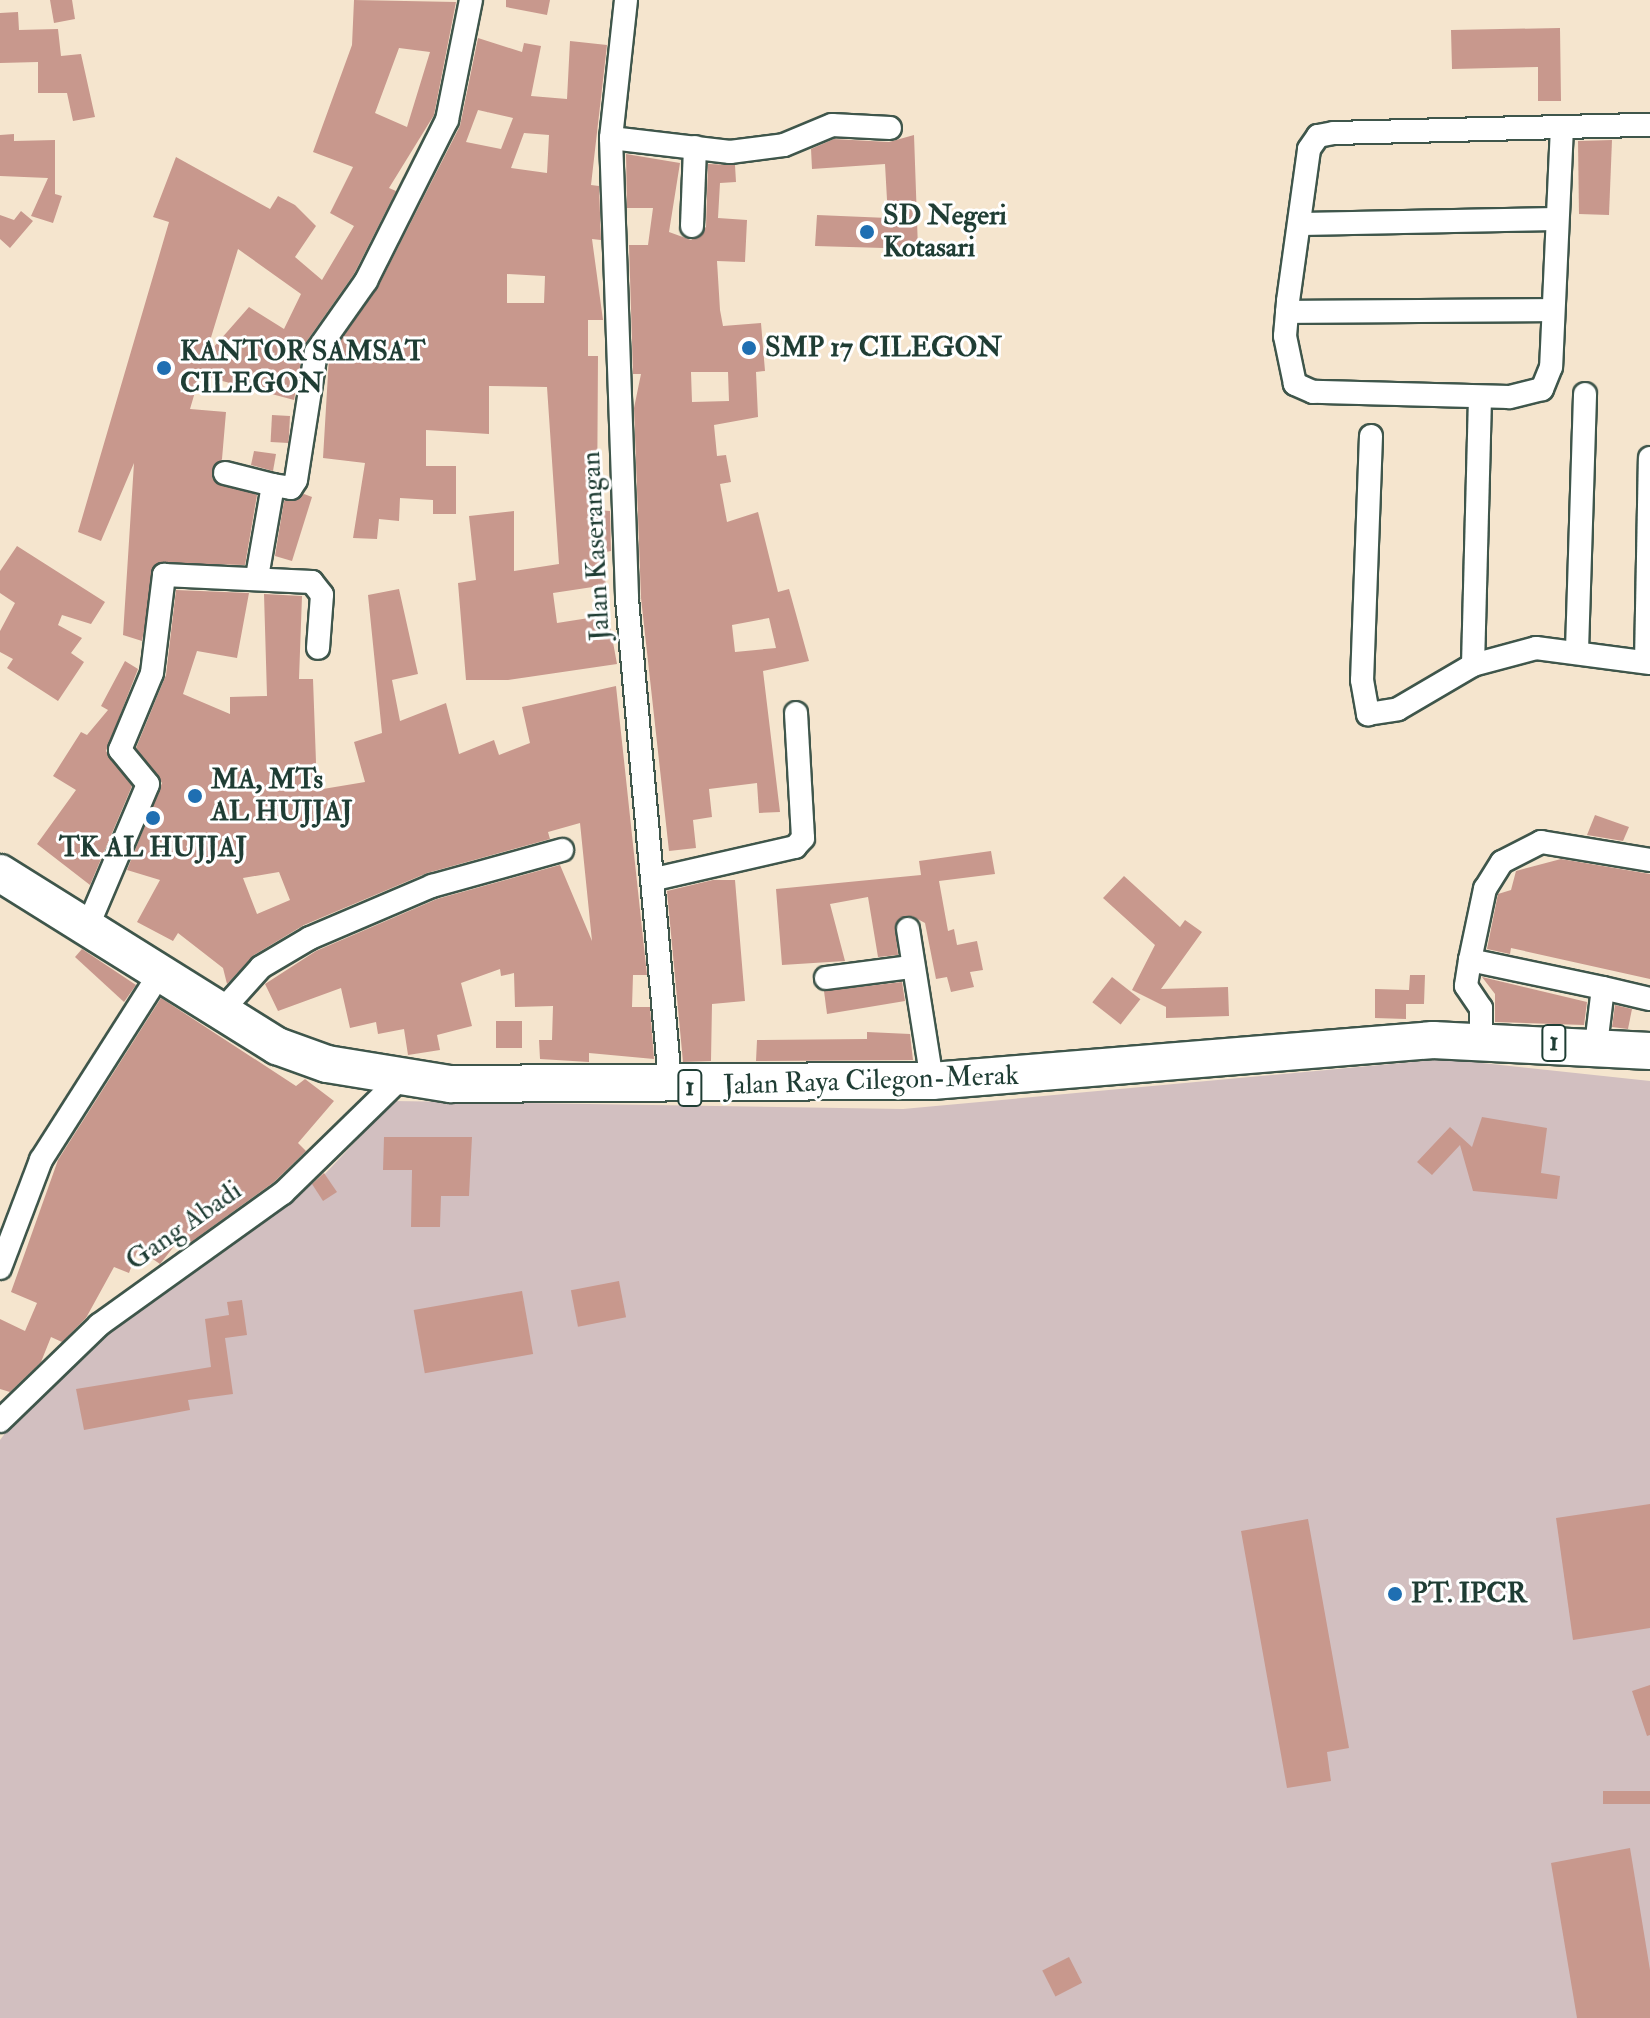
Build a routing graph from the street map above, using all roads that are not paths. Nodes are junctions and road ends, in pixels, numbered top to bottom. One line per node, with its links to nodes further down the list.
1 (471, 0): 18 (street)
2 (626, 0): 6 (street, Jalan Kaserangan)
3 (1650, 125): 4 (street)
4 (1562, 127): 8 (street); 9 (street)
5 (890, 128): 7 (street)
6 (611, 138): 7 (street); 28 (street, Jalan Kaserangan)
7 (695, 147): 10 (street)
8 (1557, 219): 9 (street); 11 (street)
9 (1300, 224): 12 (street)
10 (692, 226)
11 (1552, 310): 12 (street); 12 (street)
12 (1287, 312)
13 (1585, 394): 21 (street)
14 (1480, 403): 23 (street)
15 (1371, 436): 23 (street)
16 (1650, 458): 22 (street)
17 (225, 473): 18 (street)
18 (273, 485): 19 (street)
19 (257, 577): 20 (street); 29 (street)
20 (318, 648)
21 (1577, 650): 22 (street); 23 (street)
22 (1648, 662)
23 (1473, 665)
24 (796, 713): 28 (street)
25 (562, 850): 37 (street)
26 (1650, 860): 31 (street)
27 (0, 873): 29 (highway, Jalan Raya Cilegon-Merak / 1)
28 (655, 879): 43 (street, Jalan Kaserangan)
29 (87, 928): 33 (highway, Jalan Raya Cilegon-Merak / 1)
30 (908, 929): 32 (street)
31 (1470, 960): 35 (street); 38 (street)
32 (911, 967): 34 (street); 42 (street)
33 (159, 975): 37 (highway, Jalan Raya Cilegon-Merak / 1); 44 (street)
34 (826, 978)
35 (1603, 988): 36 (street); 39 (street)
36 (1650, 999)
37 (218, 1015): 41 (highway, Jalan Raya Cilegon-Merak / 1)
38 (1457, 1040): 39 (highway, Jalan Raya Cilegon-Merak / 1); 42 (highway, Jalan Raya Cilegon-Merak / 1)
39 (1596, 1045): 40 (highway, Jalan Raya Cilegon-Merak / 1)
40 (1650, 1051)
41 (402, 1077): 43 (highway, Jalan Raya Cilegon-Merak / 1); 45 (street, Gang Abadi)
42 (932, 1081): 43 (highway, Jalan Raya Cilegon-Merak / 1)
43 (671, 1088)
44 (0, 1265)
45 (0, 1421)

